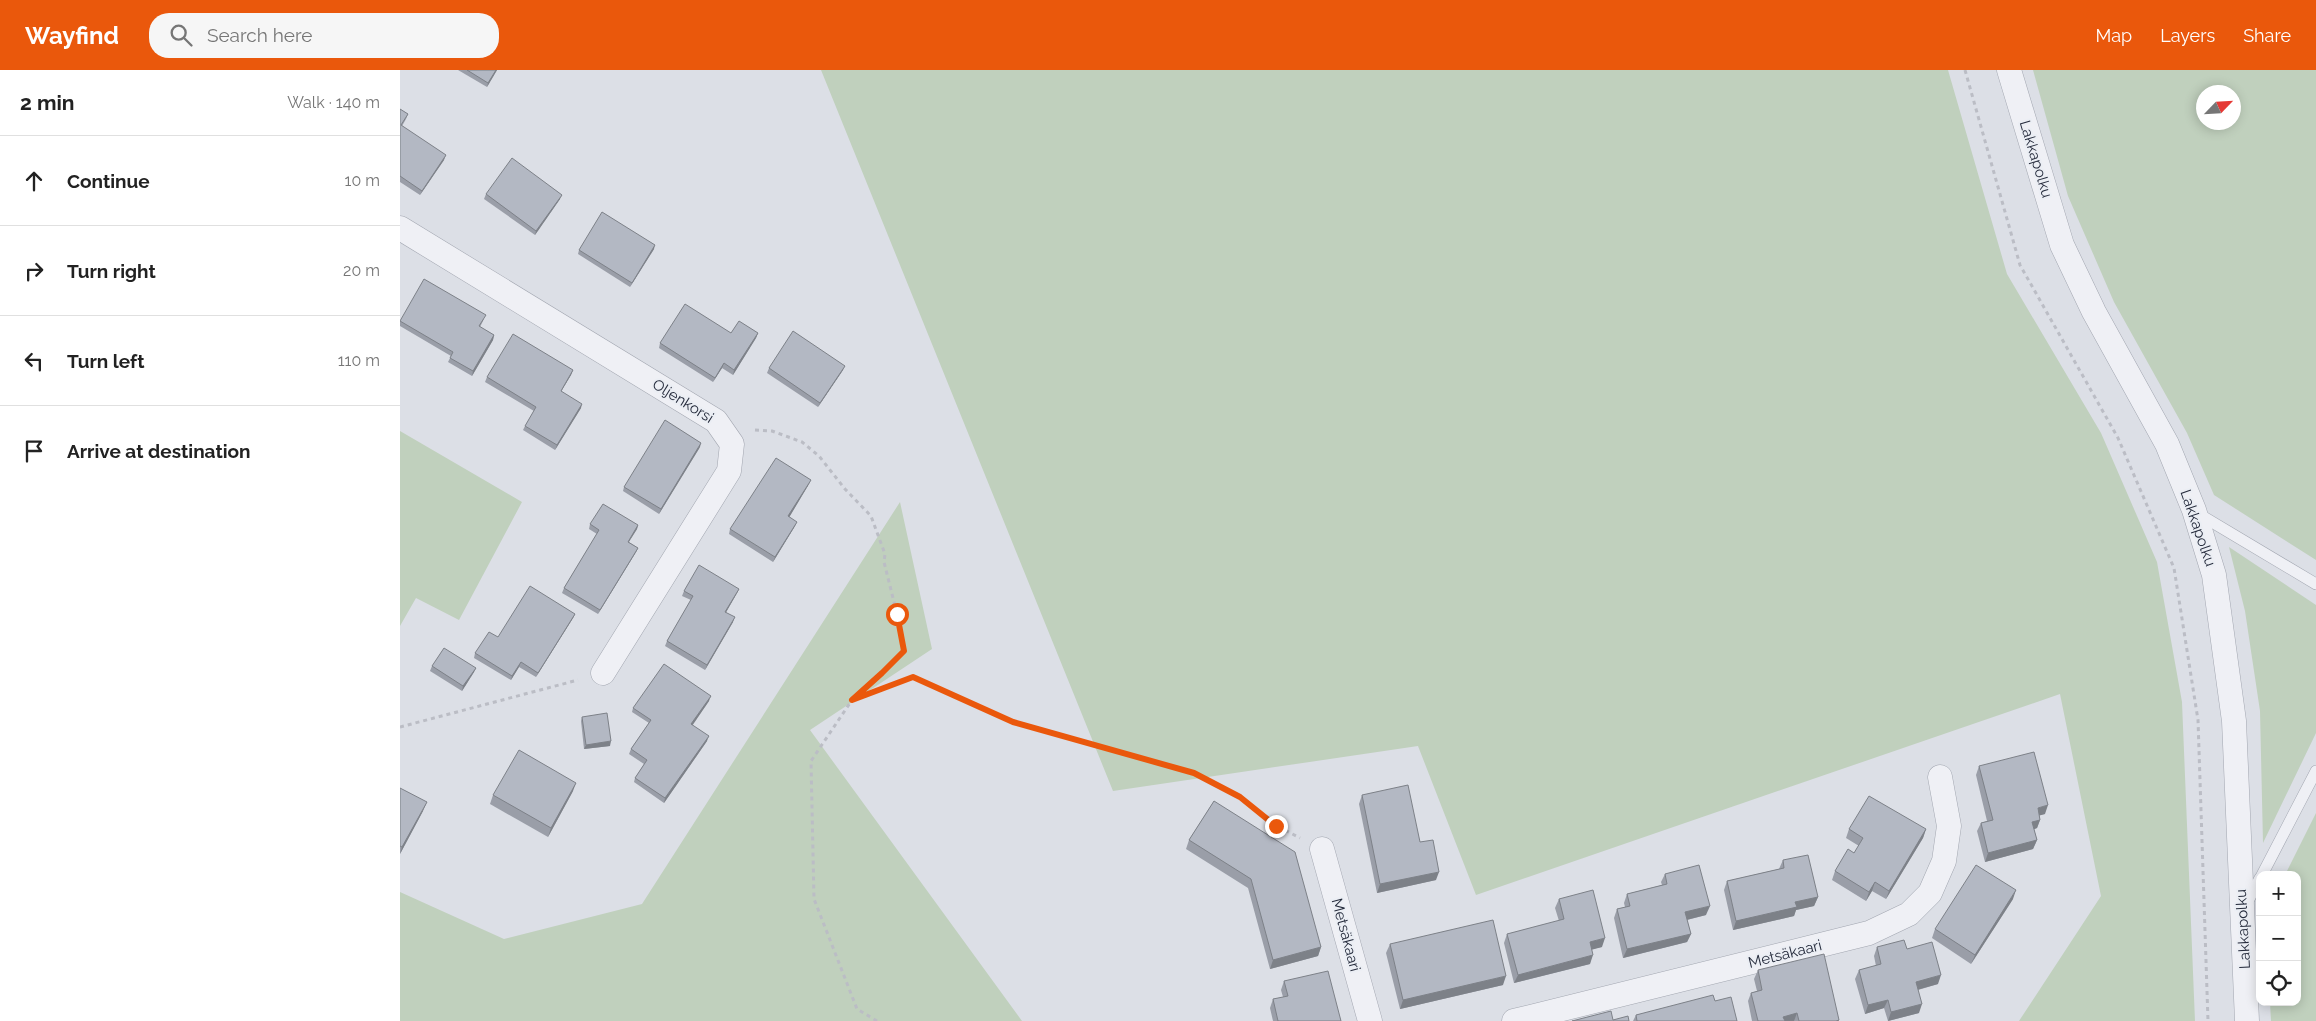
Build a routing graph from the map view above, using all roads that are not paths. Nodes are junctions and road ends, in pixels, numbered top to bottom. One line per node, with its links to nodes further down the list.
1 (2009, 70): 3 (street, Lakkapolku)
2 (400, 228): 5 (street, Oljenkorsi)
3 (2194, 510): 4 (lane); 11 (street, Lakkapolku)
4 (2316, 584)
5 (603, 674)
6 (2316, 771): 9 (lane)
7 (1940, 778): 13 (street, Metsäkaari)
8 (1322, 849): 12 (street, Metsäkaari)
9 (2264, 871)
10 (2256, 886): 11 (lane)
11 (2242, 912): 14 (street, Lakkapolku)
12 (1370, 1021)
13 (1514, 1021)
14 (2247, 1021)

